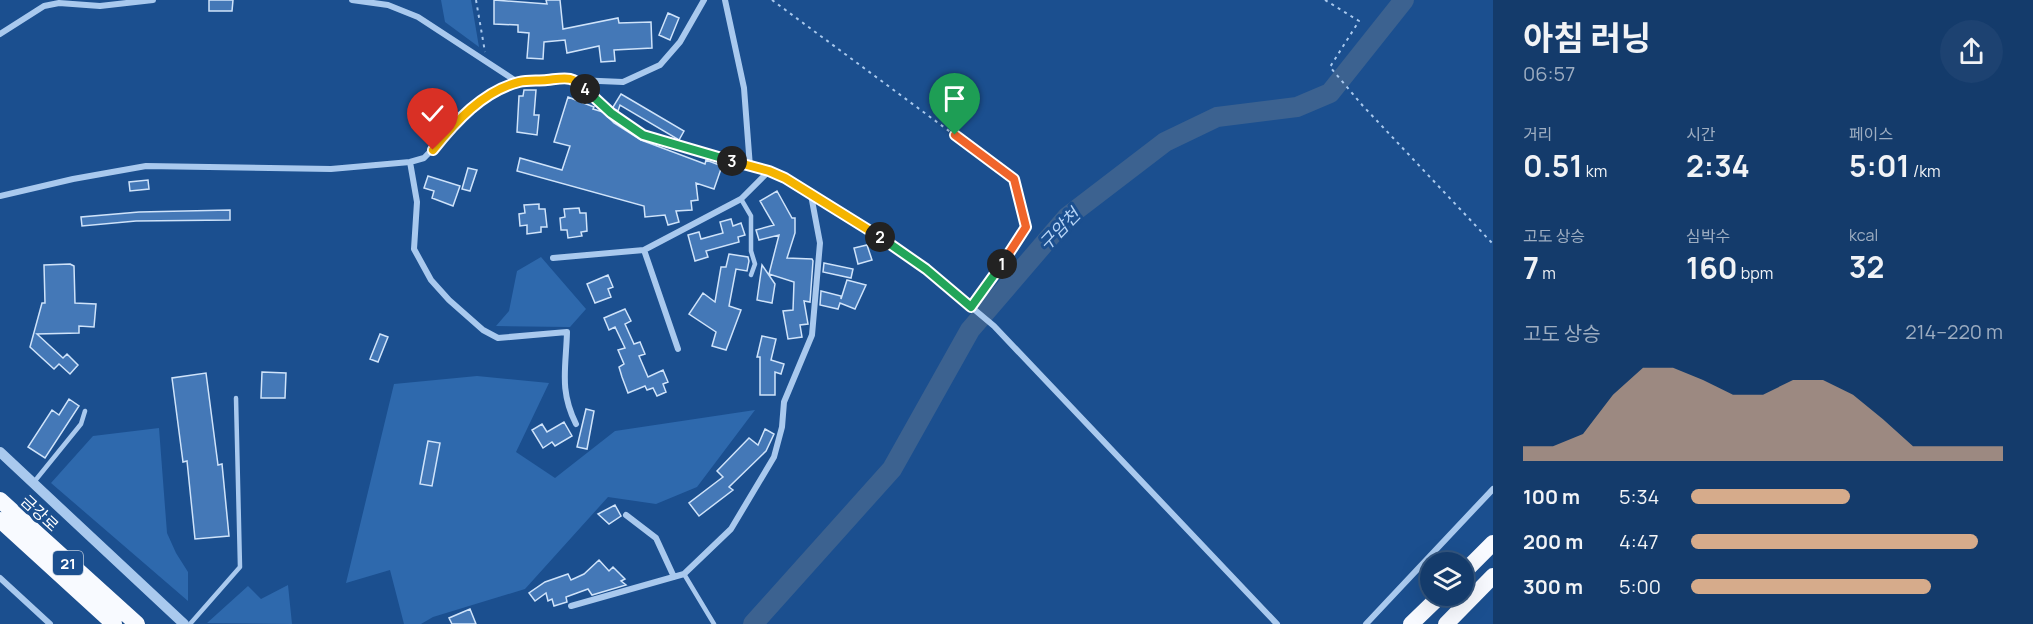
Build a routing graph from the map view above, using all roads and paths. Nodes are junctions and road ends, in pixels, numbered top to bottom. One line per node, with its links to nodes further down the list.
1 (153, 0): 8 (street)
2 (352, 0): 9 (street)
3 (476, 0): 9 (path)
4 (704, 0): 10 (street)
5 (725, 0): 13 (street)
6 (772, 0): 22 (path)
7 (1325, 0): 18 (path)
8 (0, 34)
9 (486, 60): 11 (street)
10 (576, 80): 11 (street); 13 (street)
11 (519, 82): 12 (street)
12 (410, 162): 16 (street); 26 (street)
13 (750, 167): 14 (street)
14 (769, 171): 15 (street); 17 (street)
15 (811, 195): 22 (street); 35 (street)
16 (0, 196)
17 (741, 199): 19 (street); 21 (lane)
18 (1493, 244)
19 (644, 250): 20 (street); 23 (street)
20 (553, 258)
21 (751, 275)
22 (971, 307): 47 (street)
23 (678, 349)
24 (236, 398): 45 (lane)
25 (85, 411): 28 (lane)
26 (576, 424)
27 (0, 452): 28 (street)
28 (34, 482): 44 (street)
29 (1493, 489): 48 (street)
30 (0, 500): 43 (highway, 금강로 / 21)
31 (626, 515): 37 (street)
32 (0, 520): 42 (highway, 금강로 / 21)
33 (1493, 543): 34 (highway)
34 (1474, 562)
35 (684, 574): 37 (street); 46 (lane)
36 (1493, 576): 50 (highway)
37 (674, 577): 39 (street)
38 (0, 578): 41 (street)
39 (571, 606)
40 (1430, 606): 49 (highway)
41 (50, 624)
42 (114, 624)
43 (136, 624)
44 (184, 624)
45 (190, 624)
46 (714, 624)
47 (1277, 624)
48 (1366, 624)
49 (1411, 624)
50 (1446, 624)

